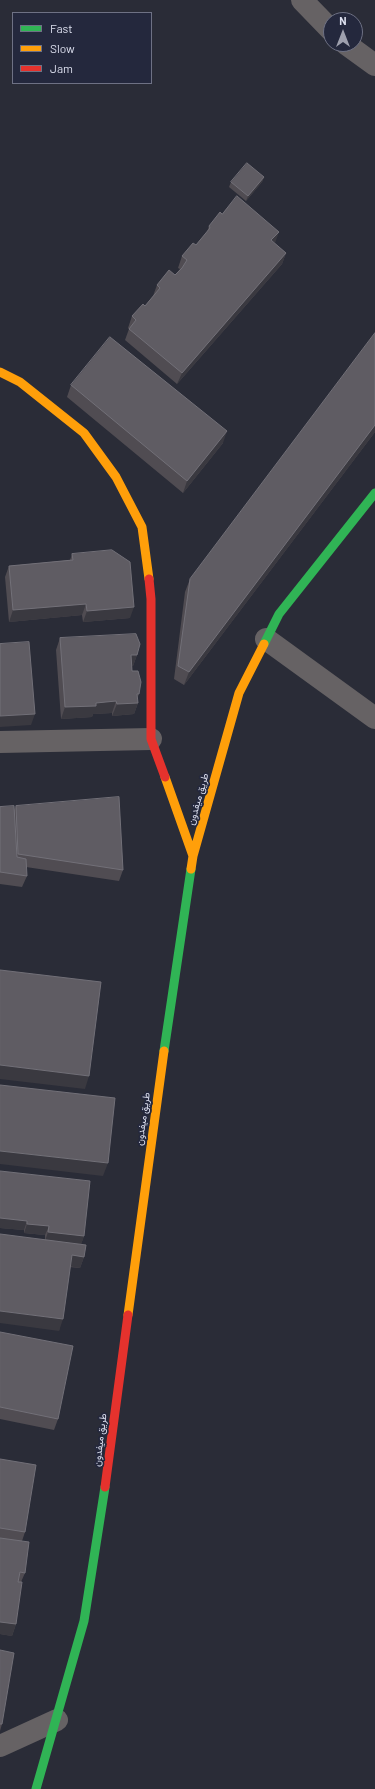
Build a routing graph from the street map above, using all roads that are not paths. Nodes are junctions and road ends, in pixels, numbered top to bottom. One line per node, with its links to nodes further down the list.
1 (302, 0): 2 (street)
2 (323, 22)
3 (357, 52): 4 (street)
4 (375, 65)
5 (0, 372): 9 (main road)
6 (375, 493): 7 (main road, طريق ميفدون)
7 (266, 639): 8 (street); 11 (main road, طريق ميفدون)
8 (375, 718)
9 (151, 739): 10 (street); 11 (main road)
10 (0, 742)
11 (193, 856): 12 (main road, طريق ميفدون)
12 (56, 1720): 13 (street); 14 (main road, طريق ميفدون)
13 (0, 1746)
14 (36, 1789)

